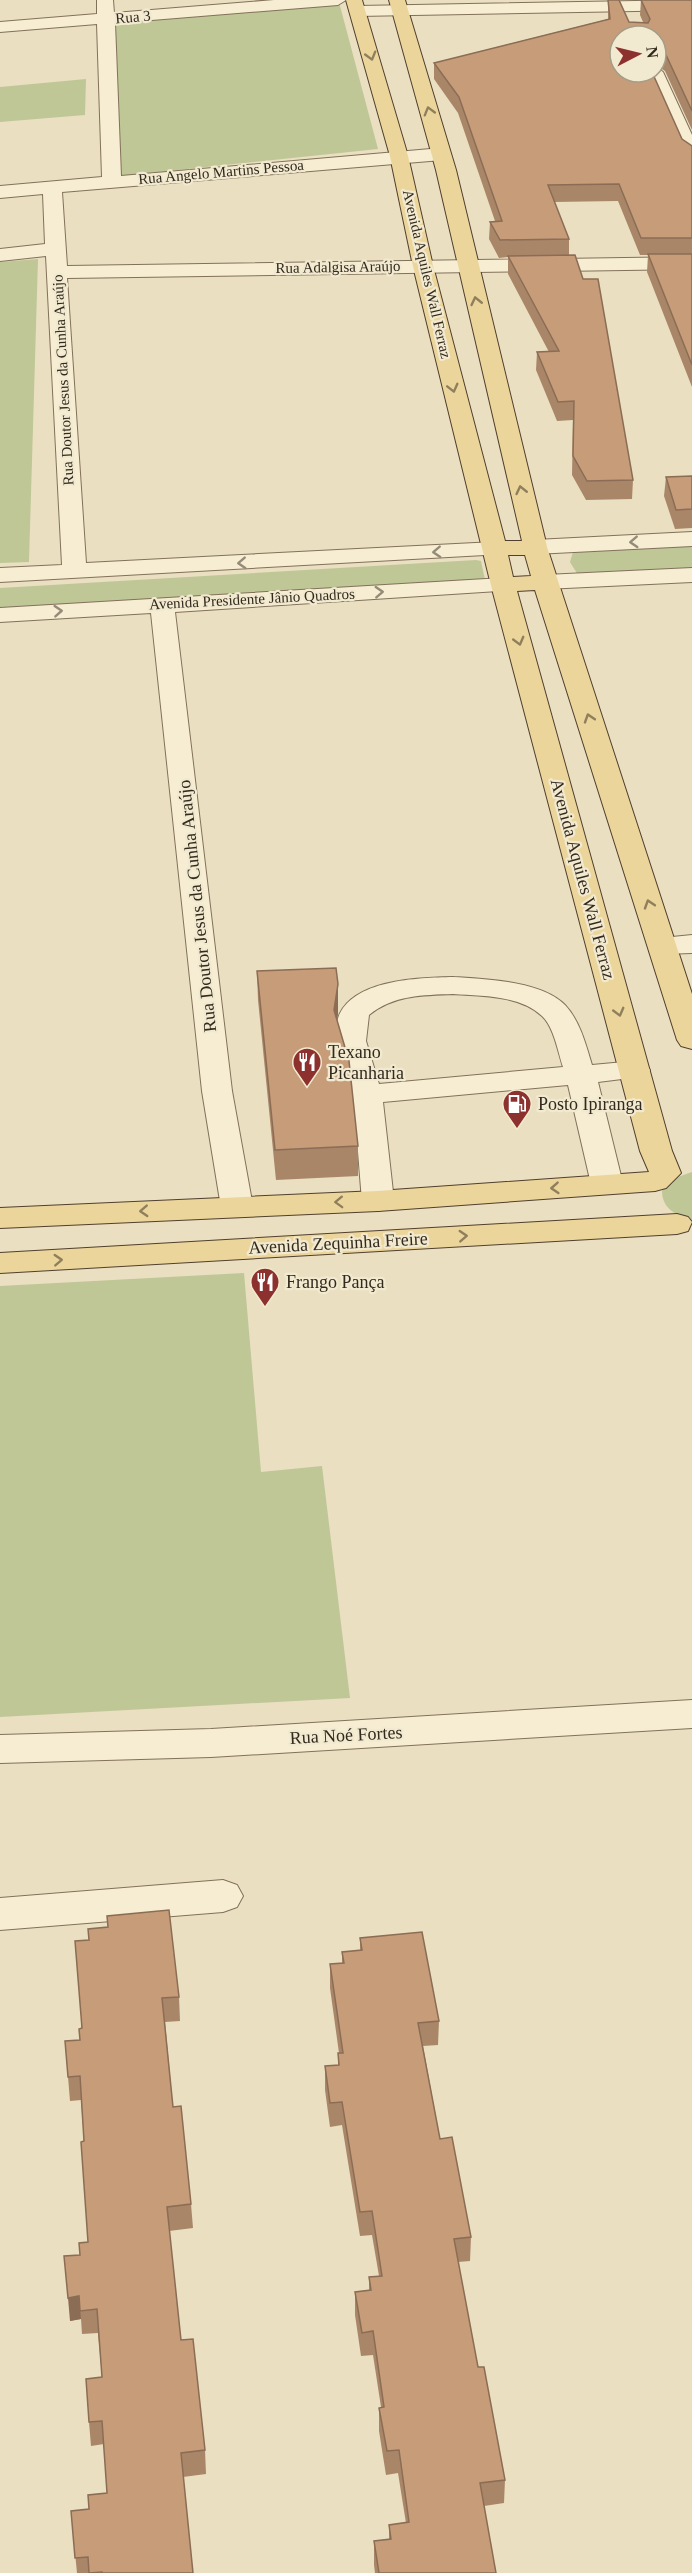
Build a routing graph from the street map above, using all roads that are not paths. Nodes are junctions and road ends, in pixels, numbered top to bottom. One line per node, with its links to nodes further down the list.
1 (105, 0): 7 (street)
2 (338, 0): 7 (street, Rua 3)
3 (692, 4): 6 (street)
4 (356, 5): 5 (street); 13 (main road, Avenida Aquiles Wall Ferraz, one-way to 13)
5 (398, 5): 6 (street); 11 (main road, one-way to 5)
6 (625, 6): 8 (street)
7 (106, 19): 9 (street, Rua 3); 14 (street)
8 (633, 24)
9 (0, 27)
10 (659, 84): 12 (street)
11 (442, 153): 13 (street, Rua Angelo Martins Pessoa); 21 (main road)
12 (692, 155)
13 (399, 156): 14 (street, Rua Angelo Martins Pessoa); 20 (main road, Avenida Aquiles Wall Ferraz)
14 (112, 182): 15 (street, Rua Angelo Martins Pessoa)
15 (52, 188): 16 (street, Rua Angelo Martins Pessoa); 17 (street, Rua Doutor Jesus da Cunha Araújo)
16 (0, 192)
17 (57, 249): 18 (street); 22 (street, Rua Doutor Jesus da Cunha Araújo)
18 (0, 255)
19 (692, 263): 21 (street, Rua Adalgisa Araújo)
20 (423, 266): 21 (street, Rua Adalgisa Araújo); 22 (street, Rua Adalgisa Araújo); 25 (main road, Avenida Aquiles Wall Ferraz, one-way to 25)
21 (468, 266): 24 (main road, one-way to 21)
22 (56, 272): 26 (street, Rua Doutor Jesus da Cunha Araújo)
23 (692, 539): 24 (street, one-way to 24)
24 (535, 547): 25 (main road); 29 (main road)
25 (495, 549): 26 (street, one-way to 26); 30 (main road, Avenida Aquiles Wall Ferraz)
26 (74, 572): 27 (street)
27 (0, 575)
28 (692, 575): 29 (street)
29 (545, 582): 30 (main road); 34 (main road, one-way to 29)
30 (503, 585): 31 (street, Avenida Presidente Jânio Quadros, one-way to 30); 36 (main road, Avenida Aquiles Wall Ferraz, one-way to 36)
31 (162, 605): 32 (street, Avenida Presidente Jânio Quadros, one-way to 31); 42 (street, Rua Doutor Jesus da Cunha Araújo)
32 (0, 615)
33 (692, 944): 34 (street)
34 (662, 945): 35 (main road)
35 (692, 1040)
36 (635, 1070): 37 (street); 39 (main road, Avenida Aquiles Wall Ferraz)
37 (579, 1075): 38 (street); 38 (street); 40 (street)
38 (367, 1094): 41 (street)
39 (671, 1173): 40 (main road); 44 (main road, Avenida Aquiles Wall Ferraz)
40 (607, 1184): 41 (main road, one-way to 41)
41 (378, 1201): 42 (main road, one-way to 42)
42 (237, 1207): 43 (main road, one-way to 43)
43 (0, 1218)
44 (684, 1226): 45 (main road, Avenida Zequinha Freire, one-way to 44)
45 (0, 1263)
46 (692, 1714): 47 (street, Rua Noé Fortes)
47 (0, 1749)
48 (223, 1896): 49 (street)
49 (0, 1914)

